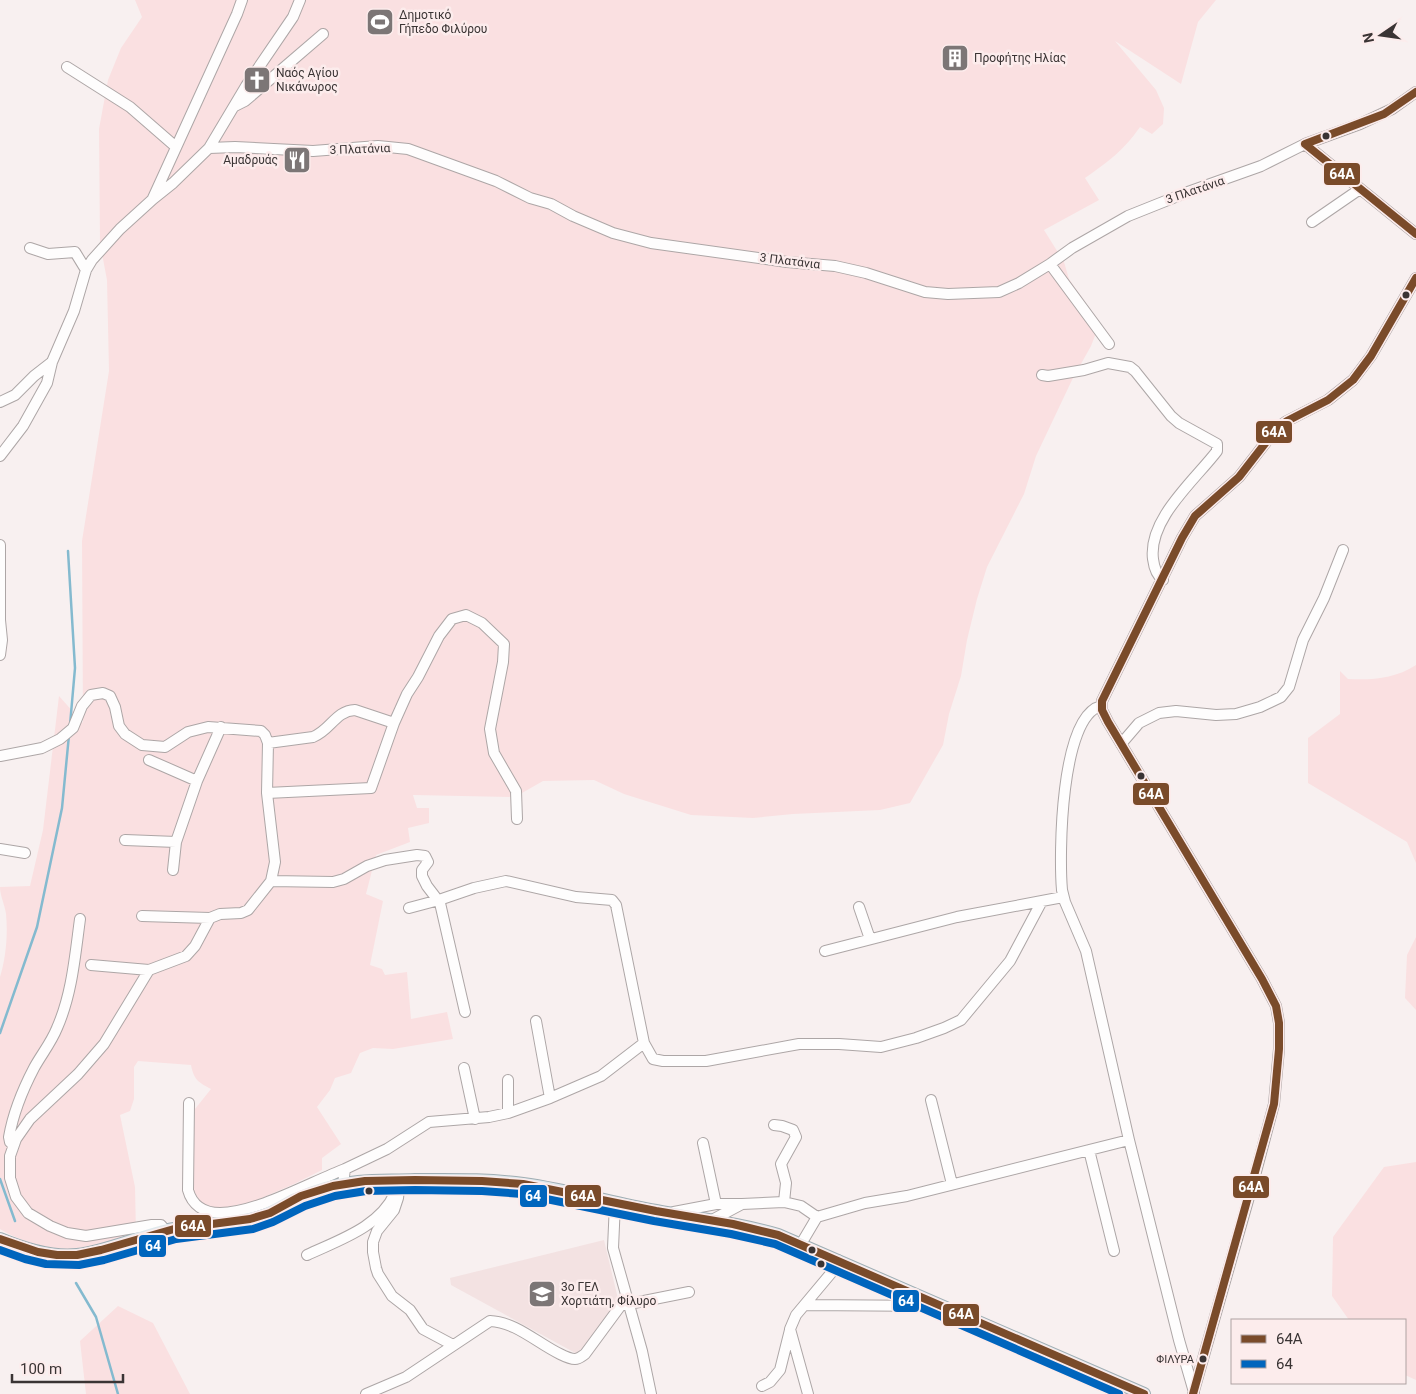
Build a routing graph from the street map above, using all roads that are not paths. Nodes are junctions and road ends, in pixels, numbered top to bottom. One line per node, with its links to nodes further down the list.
1 (242, 0): 8 (street)
2 (300, 0): 6 (street)
3 (323, 34): 6 (street)
4 (67, 67): 8 (street)
5 (1416, 92): 7 (street, 3 Πλατάνια)
6 (234, 107): 9 (street)
7 (1305, 144): 10 (street); 15 (street, 3 Πλατάνια)
8 (176, 147): 11 (street)
9 (209, 148): 11 (street); 15 (street, 3 Πλατάνια)
10 (1360, 189): 12 (street); 13 (street)
11 (152, 199): 16 (street)
12 (1312, 222)
13 (1416, 234)
14 (30, 248): 16 (street)
15 (1050, 264): 18 (street)
16 (86, 270): 19 (street)
17 (1416, 278): 26 (street)
18 (1110, 344)
19 (52, 362): 21 (street); 22 (street)
20 (1042, 375): 26 (street)
21 (0, 402)
22 (0, 456)
23 (0, 545): 25 (street)
24 (1343, 550): 32 (street)
25 (0, 576): 27 (street)
26 (1163, 580): 28 (street)
27 (0, 655)
28 (1101, 706): 32 (street); 44 (street)
29 (394, 723): 31 (street); 36 (street); 37 (street)
30 (220, 727): 31 (street); 33 (street); 35 (street)
31 (268, 743): 36 (street)
32 (1121, 744): 95 (street)
33 (0, 756)
34 (150, 760): 35 (street)
35 (197, 781): 39 (street)
36 (267, 793): 43 (street)
37 (517, 819)
38 (125, 840): 39 (street)
39 (176, 842): 42 (street)
40 (0, 849): 41 (street)
41 (25, 853)
42 (173, 870)
43 (271, 881): 45 (street); 50 (street)
44 (1063, 897): 46 (street); 67 (street)
45 (439, 900): 48 (street); 56 (street); 58 (street)
46 (1042, 900): 52 (street); 58 (street)
47 (859, 907): 52 (street)
48 (409, 908)
49 (142, 916): 50 (street)
50 (210, 918): 55 (street)
51 (80, 919): 69 (street)
52 (870, 939): 53 (street)
53 (825, 951)
54 (91, 965): 55 (street)
55 (149, 970): 69 (street)
56 (465, 1012)
57 (536, 1021): 61 (street)
58 (644, 1043): 61 (street)
59 (464, 1068): 65 (street)
60 (508, 1080): 64 (street)
61 (550, 1098): 64 (street)
62 (931, 1100): 74 (street)
63 (189, 1103): 71 (street)
64 (508, 1113): 65 (street)
65 (475, 1119): 71 (street)
66 (774, 1125): 75 (street)
67 (1129, 1140): 70 (street); 95 (street)
68 (703, 1143): 77 (street)
69 (14, 1145): 82 (street)
70 (1089, 1150): 74 (street); 85 (street)
71 (345, 1169): 73 (street)
72 (400, 1181): 73 (main road); 76 (main road); 86 (street); 93 (street)
73 (343, 1184): 82 (main road)
74 (952, 1184): 80 (street)
75 (784, 1202): 78 (street); 80 (street)
76 (615, 1203): 79 (main road); 89 (street)
77 (716, 1204): 78 (street); 79 (street)
78 (742, 1204): 81 (street)
79 (669, 1213): 81 (main road)
80 (817, 1217): 84 (street)
81 (712, 1220): 84 (main road)
82 (165, 1230): 83 (main road)
83 (0, 1238)
84 (801, 1244): 87 (main road)
85 (1114, 1251)
86 (307, 1254)
87 (838, 1260): 90 (street); 91 (main road)
88 (689, 1292): 89 (street)
89 (626, 1302): 93 (street); 97 (street)
90 (805, 1305): 91 (street); 92 (street)
91 (943, 1306): 99 (main road)
92 (790, 1329): 94 (street); 98 (street)
93 (453, 1345): 96 (street)
94 (762, 1386)
95 (1194, 1393)
96 (366, 1394)
97 (651, 1394)
98 (808, 1394)
99 (1144, 1394)

